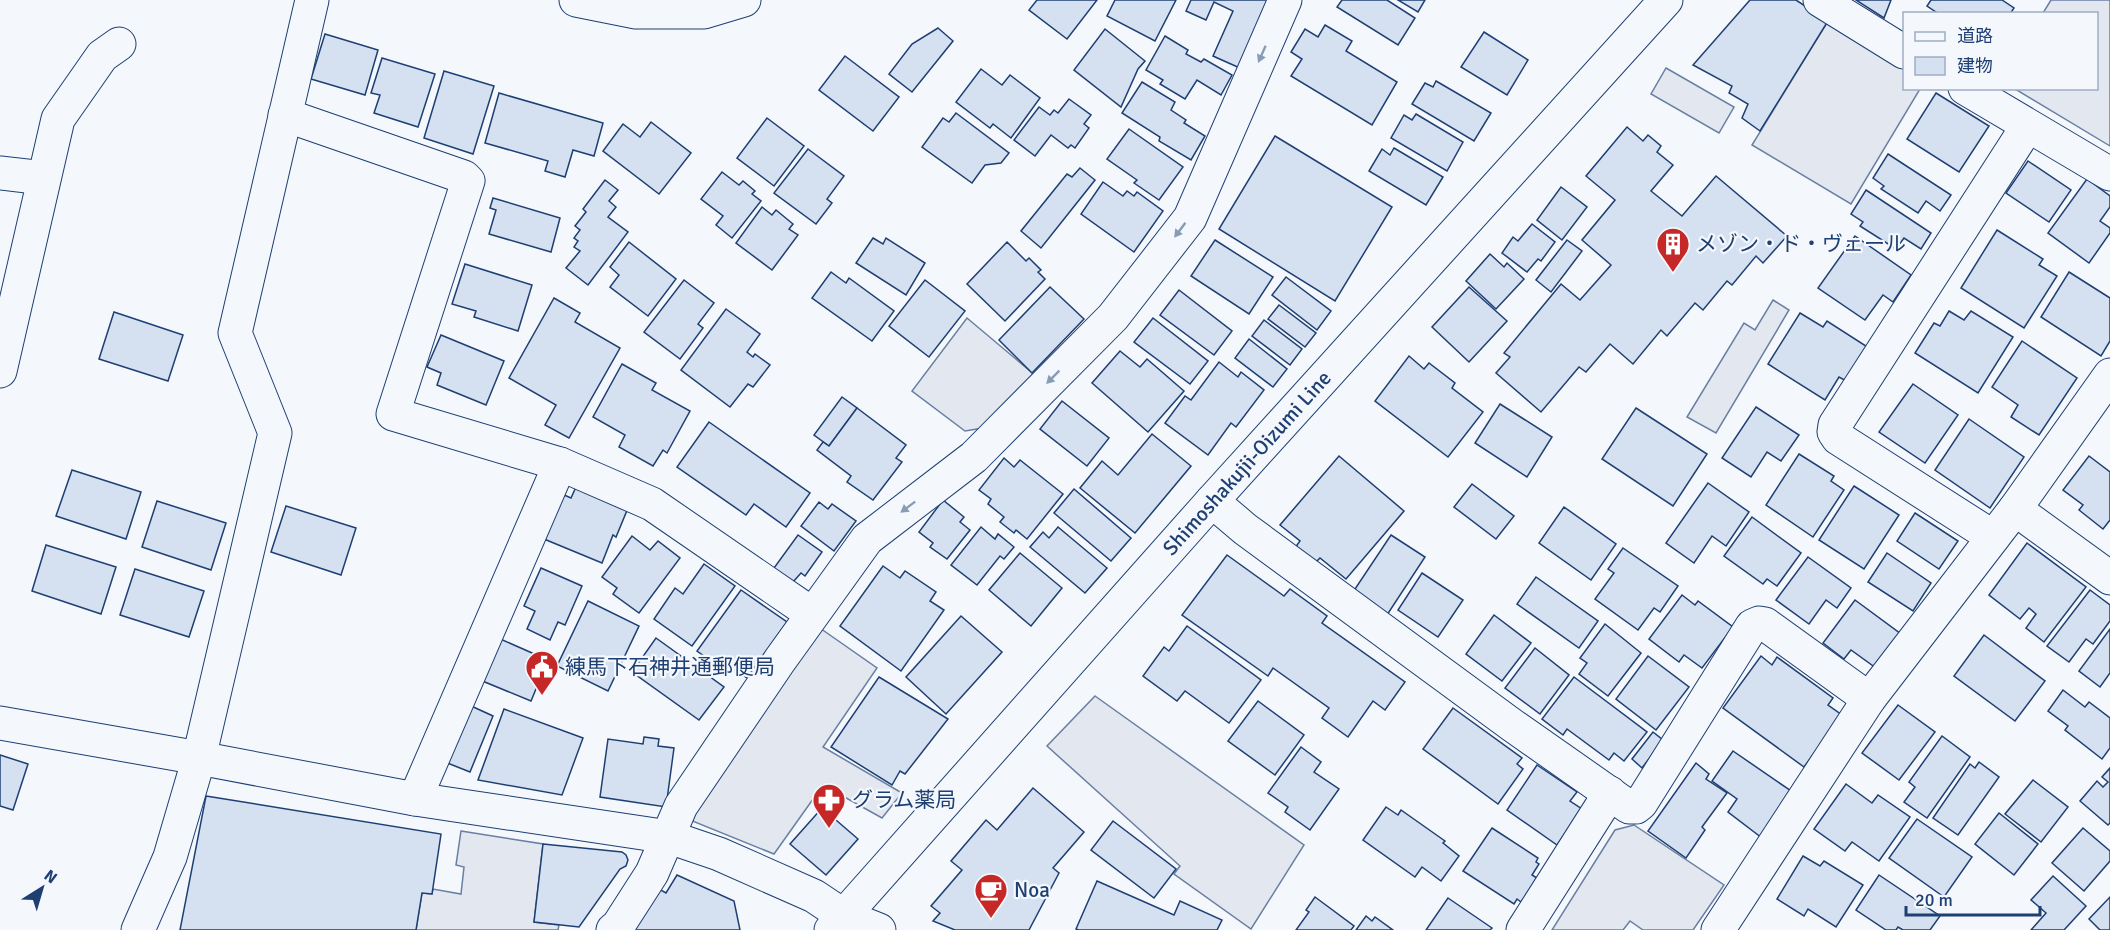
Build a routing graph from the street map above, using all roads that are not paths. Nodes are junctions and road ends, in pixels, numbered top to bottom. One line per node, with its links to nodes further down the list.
1 (312, 0): 10 (street)
2 (576, 0): 3 (street)
3 (744, 0)
4 (1286, 0): 22 (street, one-way to 22)
5 (1666, 0): 18 (street, Shimoshakujii-Oizumi Line)
6 (1820, 0): 8 (street)
7 (119, 44): 14 (street)
8 (1903, 51)
9 (1968, 90): 11 (street)
10 (285, 115): 17 (street); 25 (street)
11 (2027, 127): 13 (street); 20 (street)
12 (0, 173): 14 (street)
13 (2110, 174)
14 (44, 178): 15 (street)
15 (0, 371)
16 (2110, 375): 19 (street)
17 (560, 464): 22 (street); 27 (street)
18 (1212, 501): 26 (street); 29 (street, Shimoshakujii-Oizumi Line)
19 (2015, 509): 20 (street); 21 (street)
20 (1993, 537): 23 (street)
21 (2110, 578)
22 (812, 614): 28 (street)
23 (1869, 699): 26 (street); 34 (street)
24 (0, 723): 25 (street)
25 (199, 758): 27 (street); 30 (street)
26 (1610, 793): 33 (street)
27 (415, 799): 28 (street)
28 (669, 837): 29 (street); 31 (street)
29 (837, 923): 32 (street)
30 (138, 930)
31 (613, 930)
32 (879, 930)
33 (1523, 930)
34 (1718, 930)

